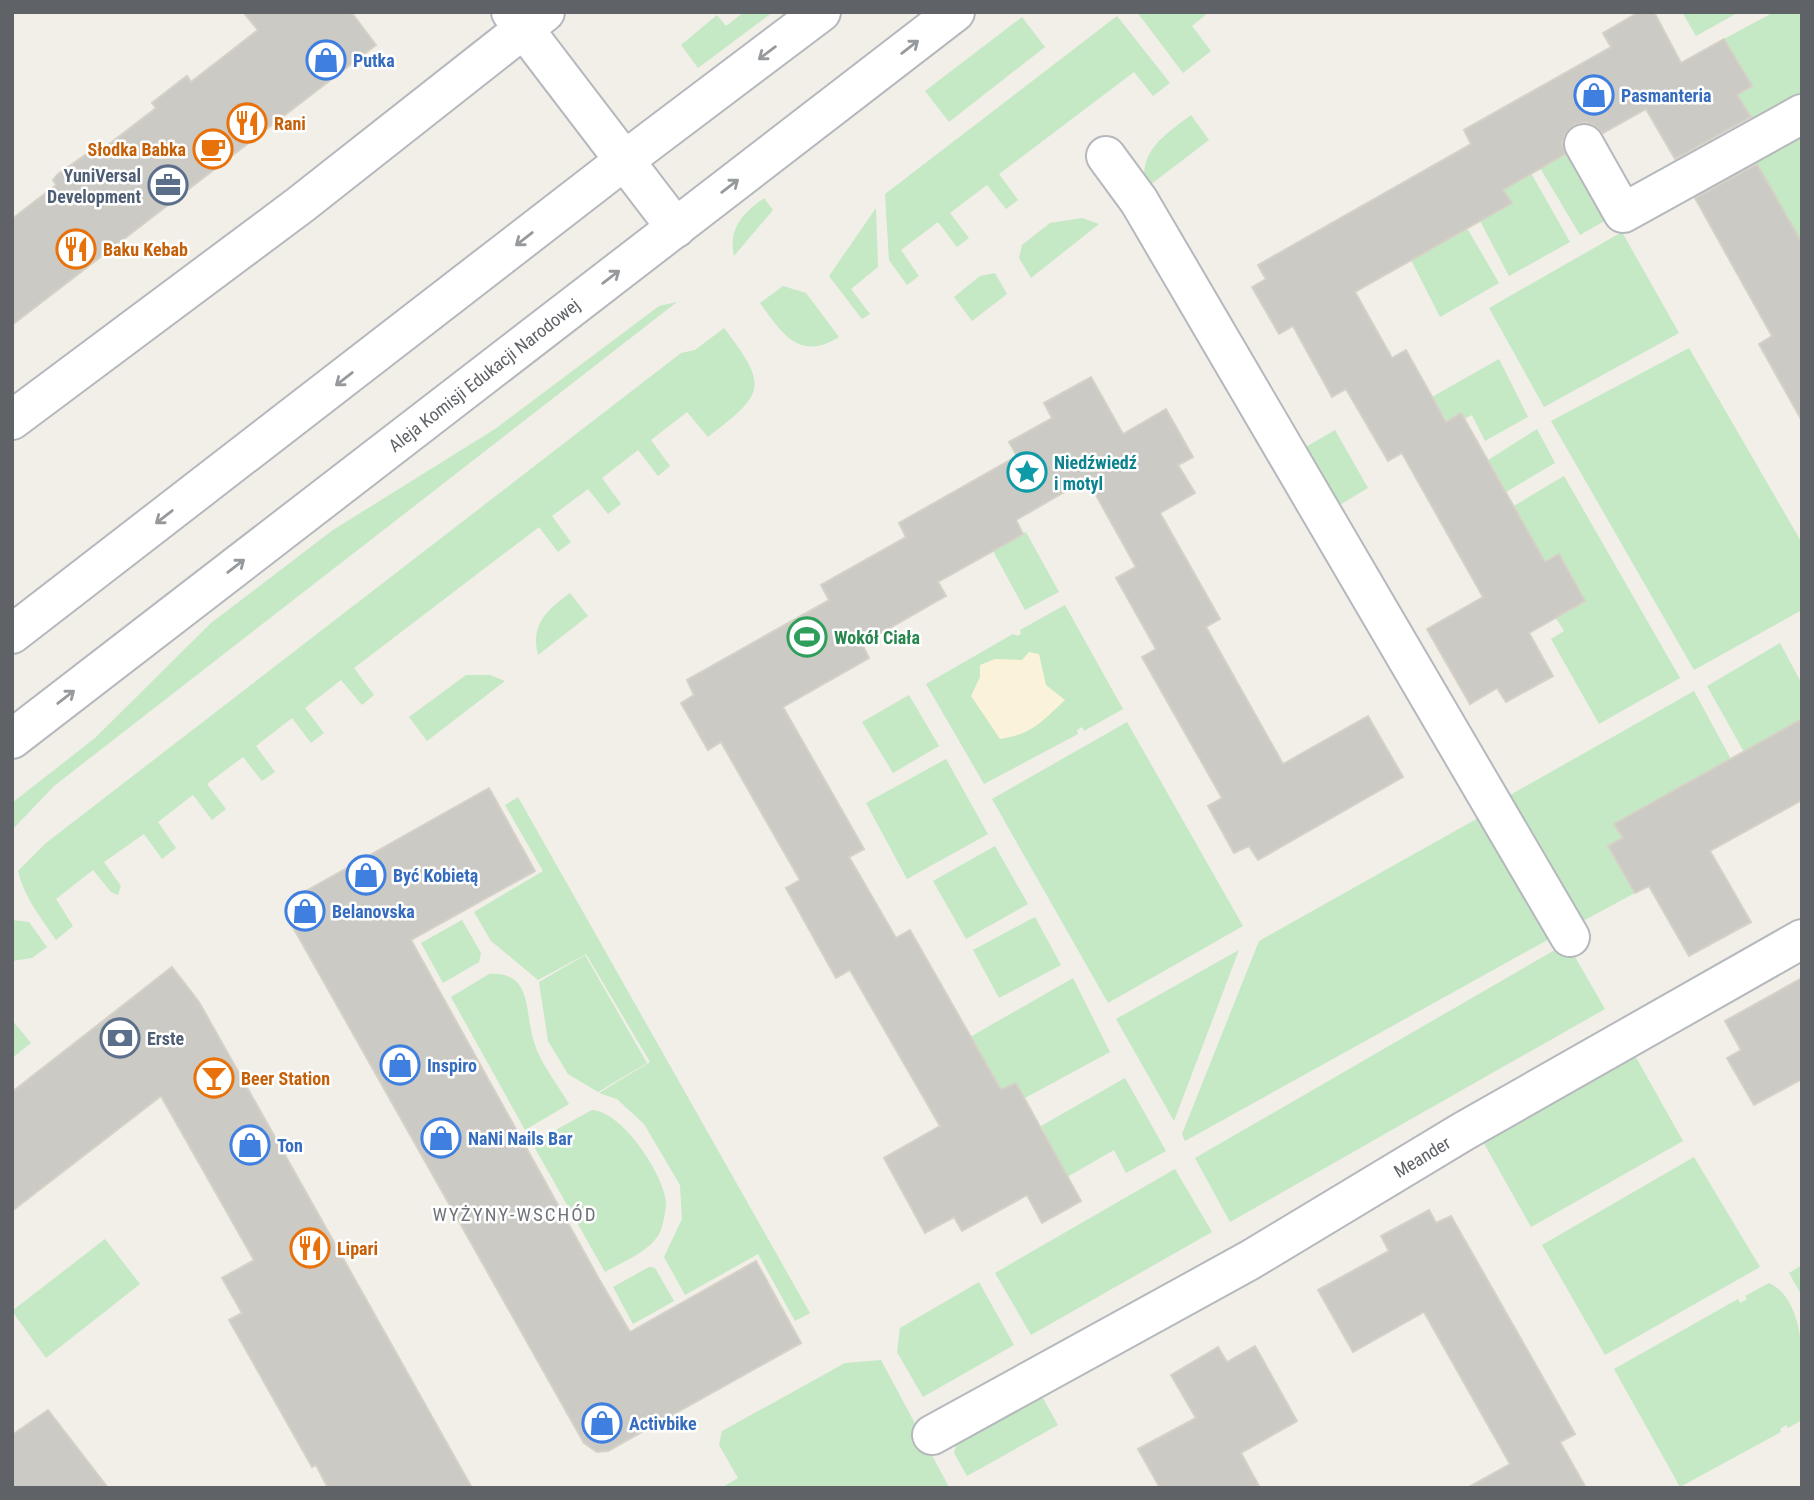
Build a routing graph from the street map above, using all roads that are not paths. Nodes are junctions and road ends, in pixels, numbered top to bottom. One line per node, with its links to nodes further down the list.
1 (821, 12): 7 (street, one-way to 7)
2 (955, 12): 8 (street, Aleja Komisji Edukacji Narodowej, one-way to 2)
3 (527, 18): 7 (street); 9 (street)
4 (1802, 114): 5 (street)
5 (1584, 144)
6 (1106, 156): 12 (street)
7 (625, 160): 8 (street); 10 (street, one-way to 10)
8 (676, 228): 11 (street, Aleja Komisji Edukacji Narodowej, one-way to 8)
9 (12, 420)
10 (12, 634)
11 (12, 739)
12 (1570, 937)
13 (1802, 939): 14 (street, Meander)
14 (932, 1435)

